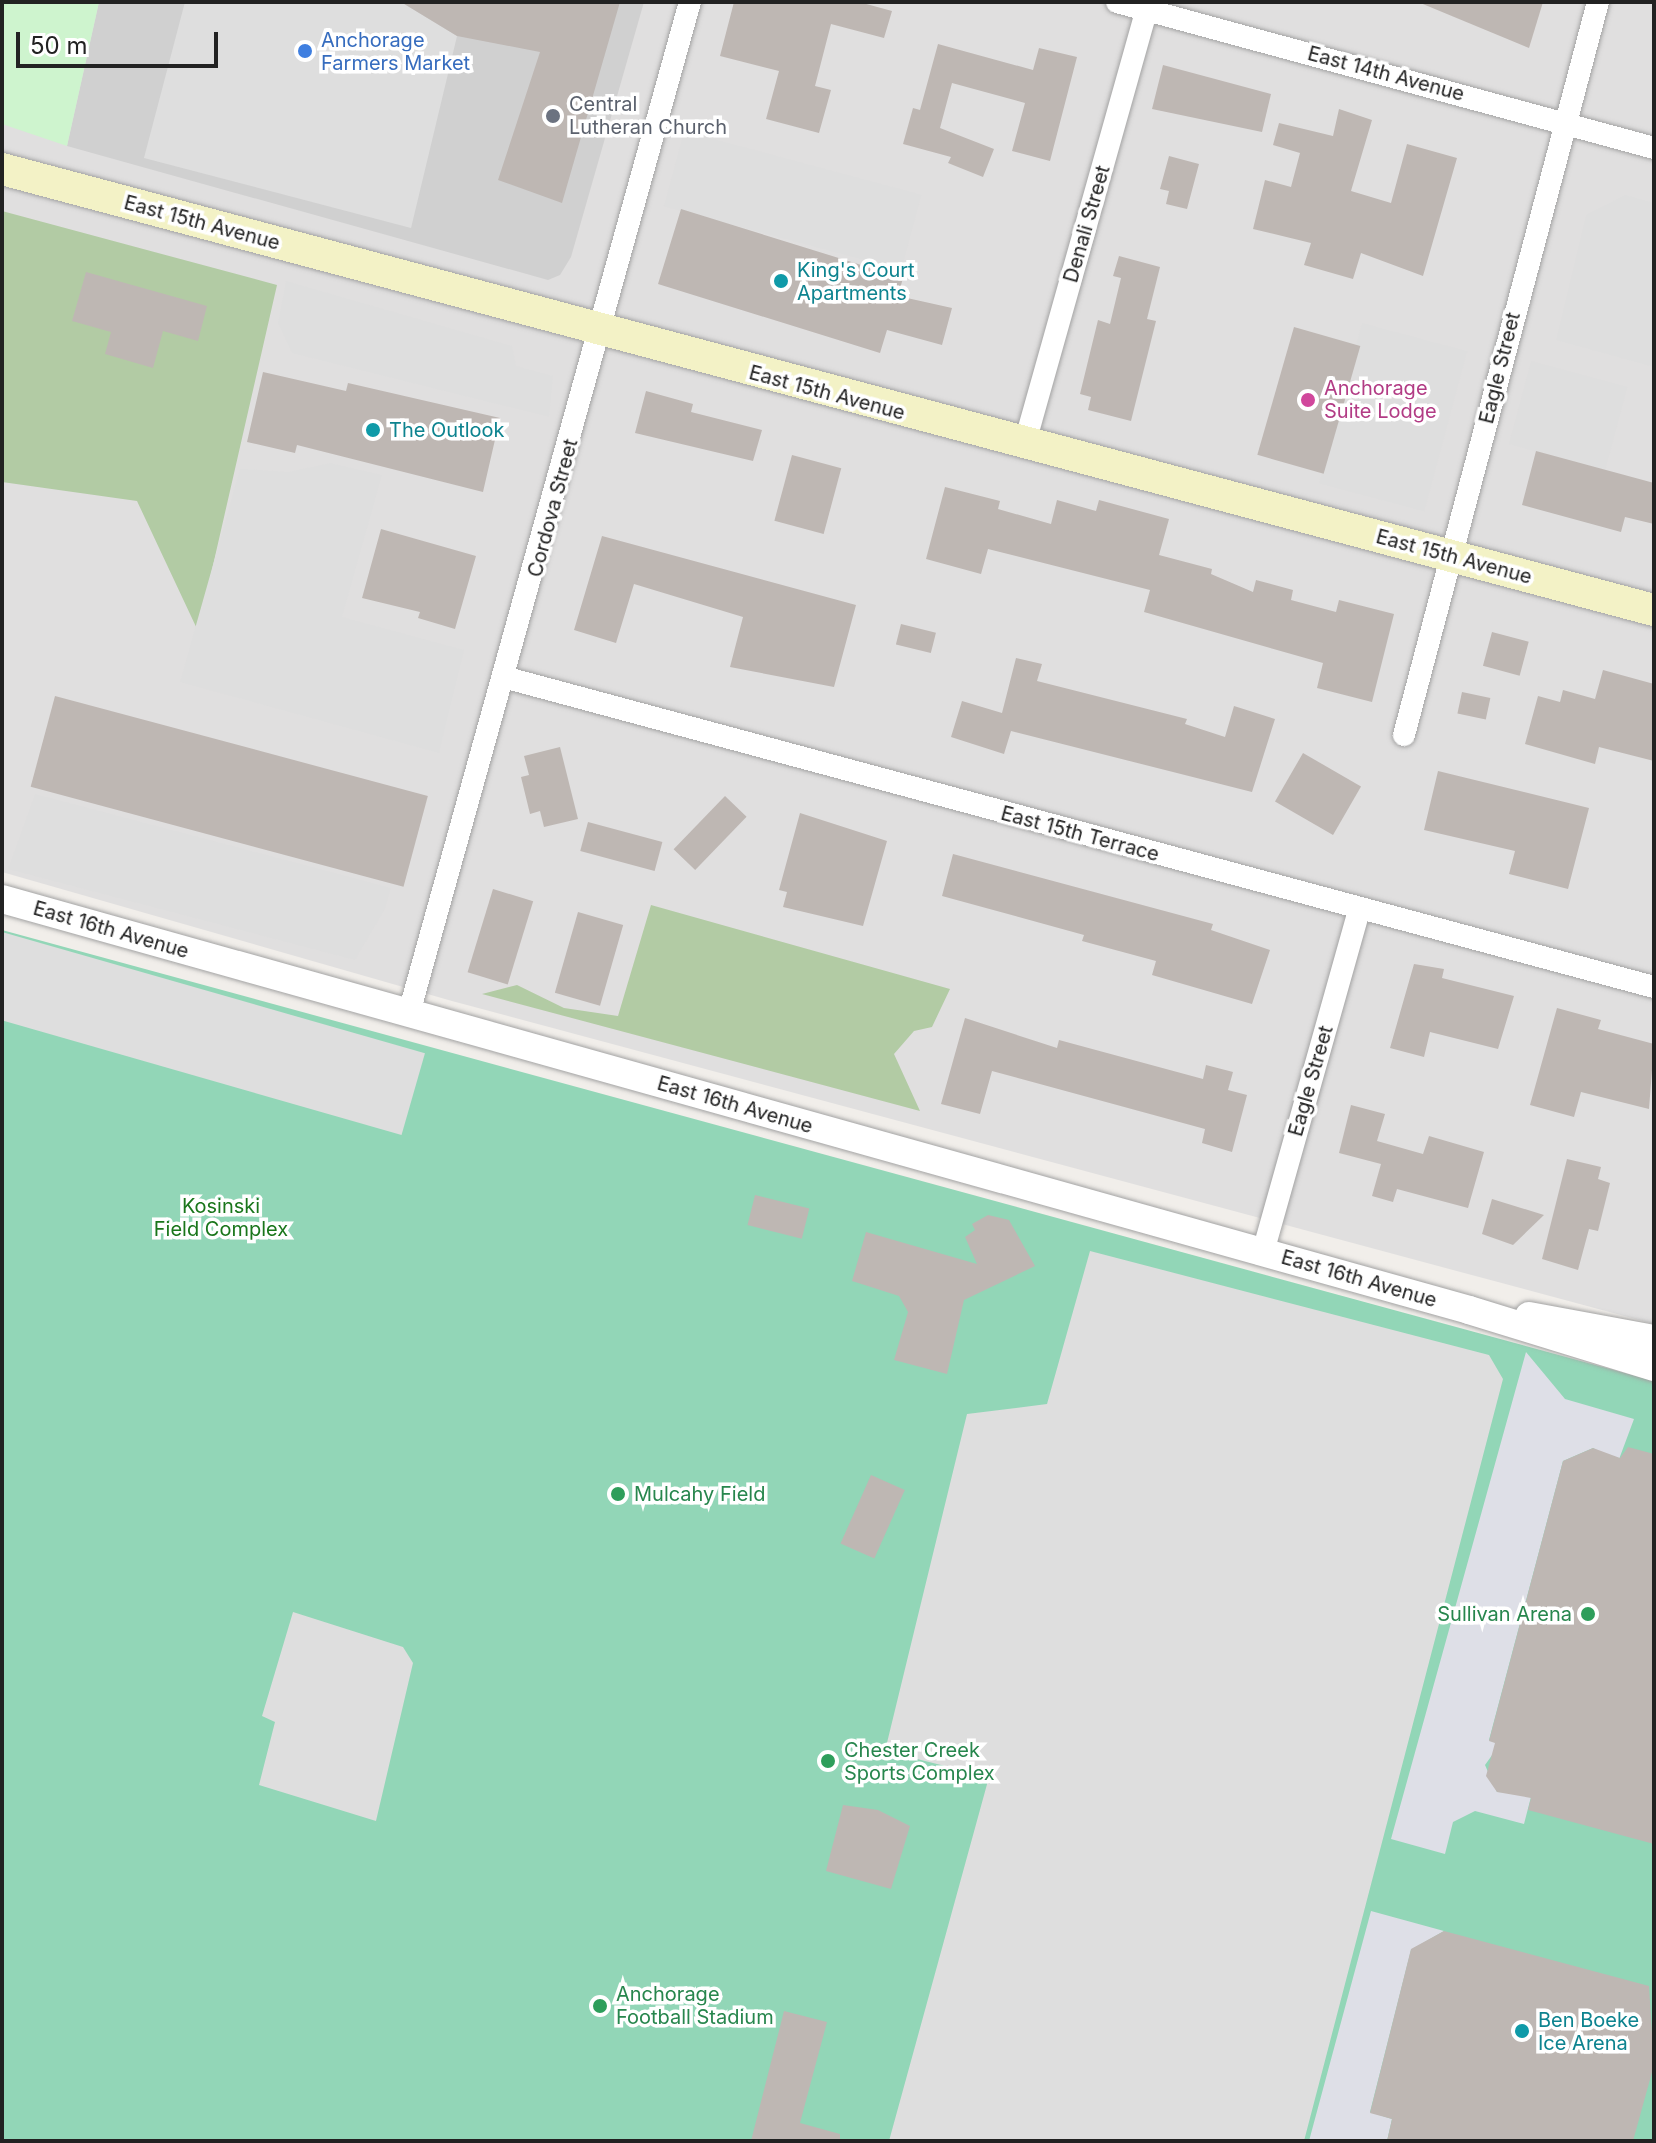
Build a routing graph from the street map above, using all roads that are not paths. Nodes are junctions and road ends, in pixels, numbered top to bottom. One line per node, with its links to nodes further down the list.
1 (690, 2): 8 (street, Cordova Street)
2 (1117, 2): 4 (street, East 14th Avenue)
3 (1598, 2): 5 (street, Eagle Street)
4 (1148, 6): 5 (street, East 14th Avenue); 9 (street, Denali Street)
5 (1563, 122): 6 (street, East 14th Avenue); 10 (street, Eagle Street)
6 (1654, 148)
7 (2, 169): 8 (main road, East 15th Avenue)
8 (601, 331): 9 (main road, East 15th Avenue); 12 (street, Cordova Street)
9 (1024, 446): 10 (main road, East 15th Avenue)
10 (1451, 556): 11 (main road, East 15th Avenue); 13 (street, Eagle Street)
11 (1654, 610)
12 (507, 678): 15 (street, East 15th Terrace); 17 (street, Cordova Street)
13 (1404, 735)
14 (2, 899): 17 (street, East 16th Avenue)
15 (1359, 910): 16 (street, East 15th Terrace); 18 (street, Eagle Street)
16 (1654, 987)
17 (409, 1013): 18 (street, East 16th Avenue)
18 (1263, 1252): 19 (street, East 16th Avenue)
19 (1469, 1310): 20 (street, East 16th Avenue); 21 (street, East 16th Avenue)
20 (1654, 1339)
21 (1654, 1367)

